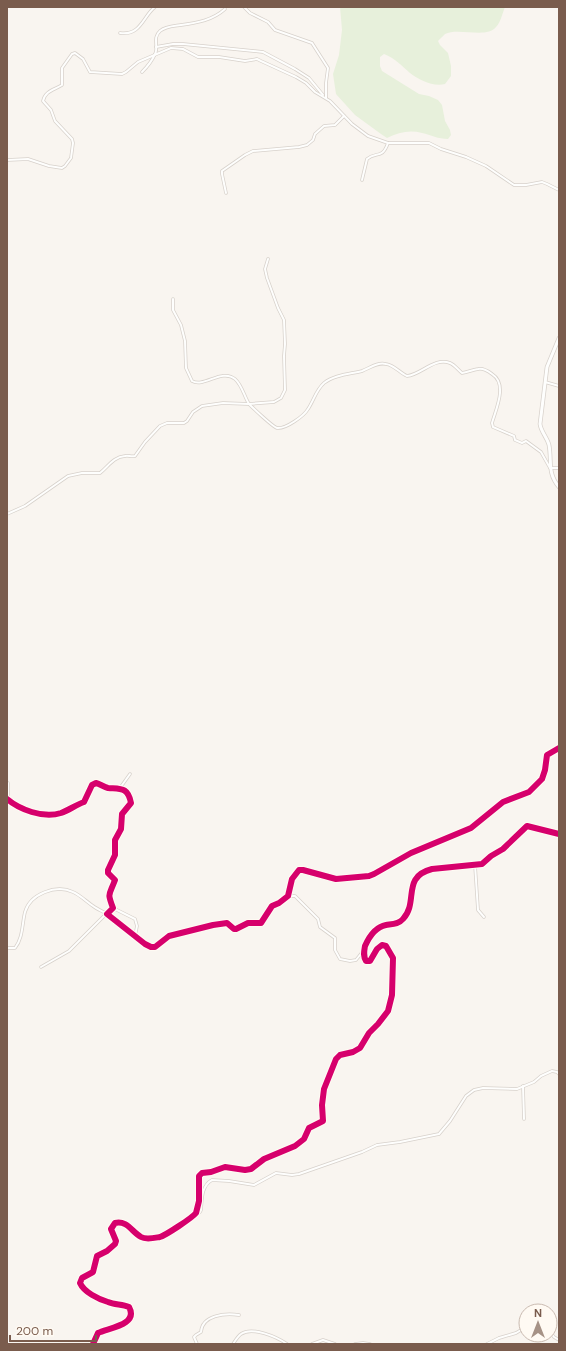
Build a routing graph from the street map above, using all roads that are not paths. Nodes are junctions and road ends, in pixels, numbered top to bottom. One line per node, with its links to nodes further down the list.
1 (155, 7): 4 (street)
2 (244, 7): 8 (street)
3 (225, 9): 5 (street)
4 (120, 32)
5 (156, 47): 6 (street); 8 (street)
6 (155, 55): 7 (street); 8 (street); 11 (street)
7 (142, 72)
8 (325, 97): 9 (street)
9 (344, 116): 10 (street); 14 (street)
10 (388, 143): 12 (street); 13 (street)
11 (7, 160)
12 (362, 180)
13 (559, 190)
14 (226, 193)
15 (268, 260): 20 (street)
16 (173, 299): 20 (street)
17 (559, 338): 18 (street)
18 (545, 382): 19 (street); 21 (street)
19 (559, 386)
20 (249, 404): 21 (street); 24 (street)
21 (550, 468): 22 (street); 23 (street)
22 (559, 468)
23 (559, 487)
24 (7, 514)
25 (559, 748): 32 (street)
26 (130, 774): 28 (street)
27 (8, 783): 29 (street)
28 (120, 788): 29 (street); 33 (street)
29 (7, 800)
30 (559, 834): 31 (street)
31 (475, 865): 35 (street); 39 (street)
32 (288, 896): 37 (street); 39 (street)
33 (113, 908): 34 (street); 37 (street)
34 (107, 914): 36 (street); 38 (street)
35 (484, 917)
36 (116, 920): 37 (street); 40 (street)
37 (134, 936)
38 (7, 948)
39 (364, 950): 44 (street)
40 (41, 968)
41 (559, 1074): 42 (street)
42 (523, 1086): 43 (street); 44 (street)
43 (524, 1119)
44 (196, 1213): 47 (street)
45 (239, 1315): 48 (street)
46 (518, 1332): 55 (street)
47 (93, 1344)
48 (197, 1344)
49 (233, 1344): 50 (street)
50 (287, 1344)
51 (312, 1344): 52 (street)
52 (335, 1344)
53 (355, 1344): 54 (street)
54 (370, 1344)
55 (486, 1344)

